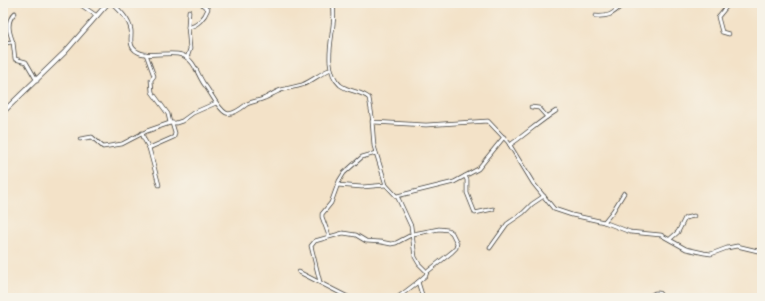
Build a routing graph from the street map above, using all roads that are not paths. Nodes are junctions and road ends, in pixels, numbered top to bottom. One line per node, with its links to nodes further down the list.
1 (78, 3): 11 (street)
2 (108, 3): 11 (main road)
3 (112, 3): 17 (street)
4 (200, 3): 8 (street)
5 (333, 3): 19 (street)
6 (625, 3): 12 (street)
7 (732, 3): 14 (street)
8 (207, 5): 13 (street)
9 (189, 11): 13 (street)
10 (15, 13): 15 (street)
11 (97, 16): 20 (main road)
12 (595, 16)
13 (188, 27): 18 (street)
14 (729, 34)
15 (13, 42): 16 (street); 20 (street)
16 (3, 43)
17 (146, 54): 18 (street); 27 (street)
18 (186, 58): 21 (street)
19 (331, 69): 21 (street); 26 (street)
20 (37, 80): 24 (main road)
21 (216, 103): 27 (street)
22 (531, 107): 25 (street)
23 (556, 111): 25 (street)
24 (3, 112)
25 (547, 117): 31 (street)
26 (372, 121): 29 (street); 33 (street)
27 (171, 123): 28 (street); 32 (street)
28 (142, 133): 30 (street); 32 (street)
29 (504, 138): 31 (street); 34 (street)
30 (80, 139)
31 (510, 145): 40 (street)
32 (149, 148): 35 (street)
33 (376, 153): 36 (street); 37 (street)
34 (465, 176): 39 (street); 41 (street)
35 (159, 185)
36 (337, 185): 37 (street); 45 (street)
37 (386, 185): 39 (street)
38 (624, 193): 43 (street)
39 (397, 196): 44 (street)
40 (544, 196): 43 (street); 47 (street)
41 (492, 209)
42 (694, 216): 46 (street)
43 (604, 222): 46 (street)
44 (413, 234): 45 (street); 50 (street); 50 (street)
45 (329, 236): 51 (street)
46 (670, 239): 48 (street)
47 (490, 248)
48 (762, 252)
49 (299, 272): 51 (street)
50 (427, 272): 52 (street)
51 (320, 282): 53 (street)
52 (418, 282): 54 (street); 55 (street)
53 (350, 298)
54 (396, 298)
55 (422, 298)
56 (647, 298): 57 (street)
57 (663, 298)

